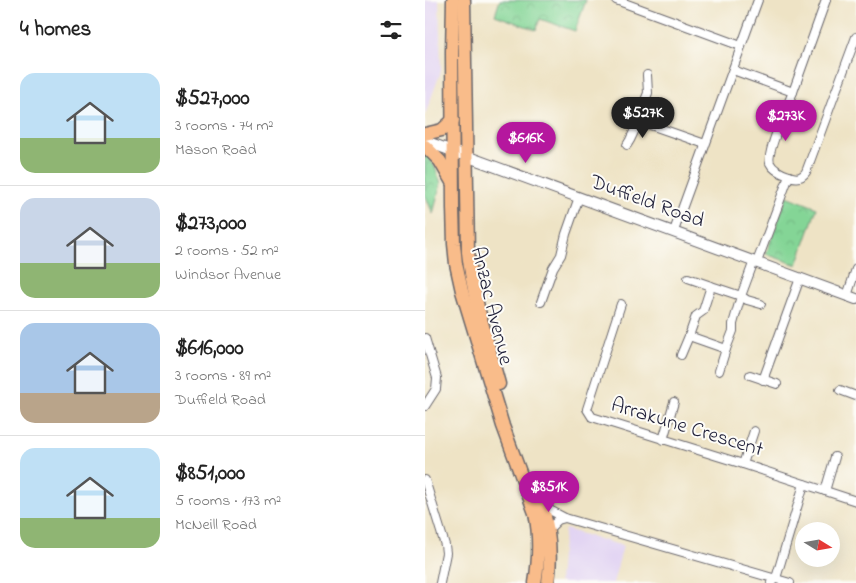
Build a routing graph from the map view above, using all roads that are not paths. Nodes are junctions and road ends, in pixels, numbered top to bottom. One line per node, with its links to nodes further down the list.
1 (453, 0): 11 (highway, Anzac Avenue)
2 (464, 0): 19 (highway, Anzac Avenue)
3 (616, 0): 7 (street)
4 (757, 0): 7 (street)
5 (826, 0): 10 (street)
6 (856, 37): 20 (street)
7 (741, 46): 8 (street)
8 (733, 70): 10 (street); 15 (street)
9 (647, 75): 12 (street)
10 (793, 92): 20 (street)
11 (453, 120): 13 (highway); 18 (highway, Anzac Avenue)
12 (642, 122): 15 (street); 16 (street)
13 (425, 134)
14 (425, 141): 18 (street, Duffield Road)
15 (705, 144): 23 (street)
16 (627, 145)
17 (425, 146): 21 (highway)
18 (453, 151): 19 (street, Duffield Road); 21 (highway, Anzac Avenue)
19 (466, 156): 22 (street, Duffield Road); 56 (highway, Anzac Avenue)
20 (789, 176): 24 (street)
21 (453, 184): 61 (highway, Anzac Avenue)
22 (579, 197): 23 (street, Duffield Road); 31 (street)
23 (674, 231): 24 (street, Duffield Road)
24 (756, 262): 27 (street, Duffield Road); 29 (street)
25 (856, 269): 30 (street)
26 (688, 278): 28 (street)
27 (800, 278): 30 (street, Duffield Road); 40 (street)
28 (711, 286): 29 (street); 34 (street)
29 (741, 296): 33 (street); 36 (street)
30 (852, 297)
31 (541, 302)
32 (621, 304): 48 (street, Arrakune Crescent)
33 (761, 304)
34 (689, 336): 36 (street); 37 (street)
35 (425, 338): 46 (street)
36 (727, 349): 38 (street)
37 (681, 355)
38 (719, 372)
39 (750, 375): 40 (street)
40 (763, 380): 41 (street)
41 (777, 384)
42 (856, 387): 44 (street)
43 (840, 390): 44 (street)
44 (855, 396)
45 (674, 402): 48 (street)
46 (425, 406)
47 (753, 431): 50 (street)
48 (663, 440): 50 (street, Arrakune Crescent)
49 (835, 456): 53 (street)
50 (743, 464): 52 (street, Arrakune Crescent)
51 (425, 480): 54 (street)
52 (804, 484): 53 (street, Arrakune Crescent); 59 (street)
53 (825, 491): 55 (street, Arrakune Crescent)
54 (428, 498): 60 (street)
55 (856, 501)
56 (542, 506): 57 (street); 58 (highway, Anzac Avenue)
57 (565, 518): 58 (street); 59 (street)
58 (548, 530): 62 (highway, Anzac Avenue)
59 (772, 581): 63 (street)
60 (440, 583)
61 (535, 583)
62 (548, 583)
63 (791, 583)

